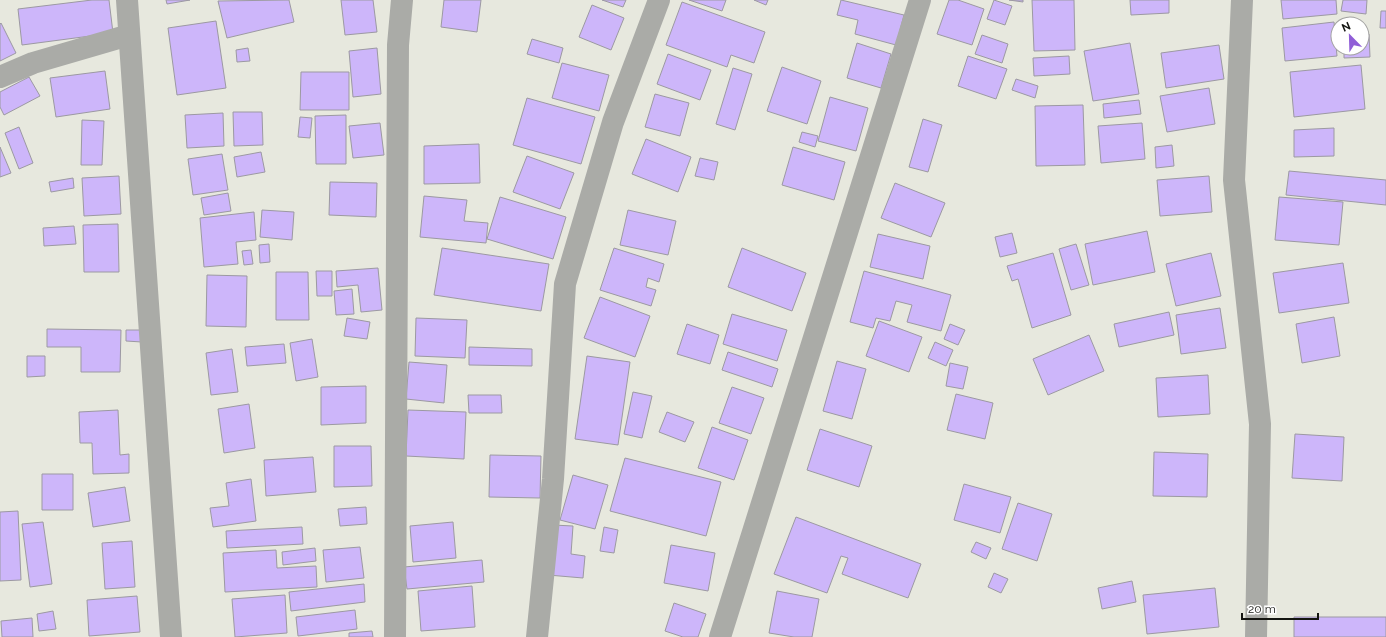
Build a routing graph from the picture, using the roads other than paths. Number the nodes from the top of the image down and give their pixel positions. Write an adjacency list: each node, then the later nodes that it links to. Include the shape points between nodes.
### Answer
1 (127, 0): 6 (street)
2 (402, 0): 9 (street, via 398,45)
3 (659, 0): 10 (street, via 613,122 565,284 553,479)
4 (920, 0): 11 (street)
5 (1242, 0): 12 (street, via 1234,180 1260,424)
6 (129, 35): 7 (street, via 33,63); 8 (street)
7 (0, 77)
8 (171, 637)
9 (395, 637)
10 (537, 637)
11 (720, 637)
12 (1256, 637)

